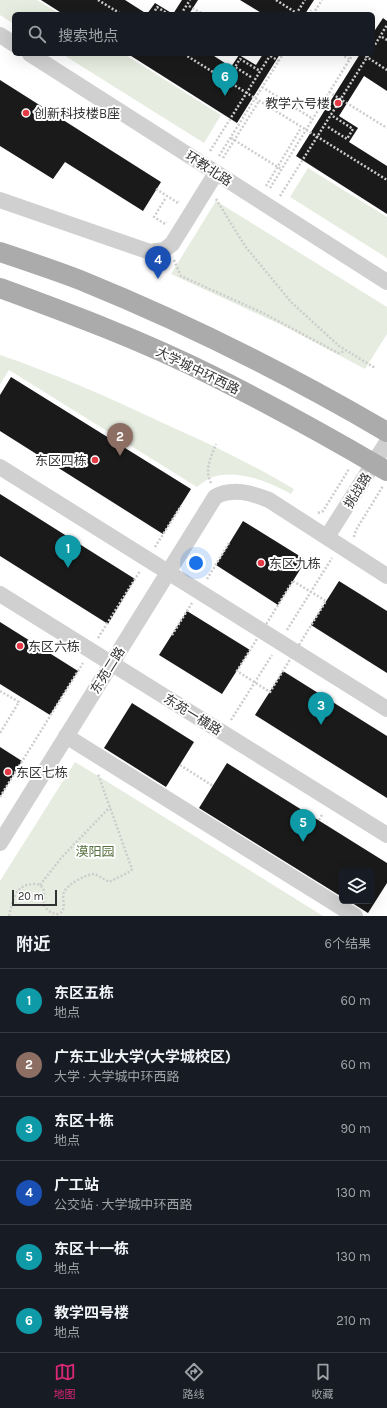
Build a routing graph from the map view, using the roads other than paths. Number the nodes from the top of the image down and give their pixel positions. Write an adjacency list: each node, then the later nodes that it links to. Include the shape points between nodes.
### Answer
1 (0, 35): 2 (street)
2 (12, 43)
3 (33, 56): 4 (street, 环教北路)
4 (216, 173): 5 (street, via 172,244 164,250 150,252); 7 (street, 环教北路)
5 (0, 200)
6 (0, 252): 9 (main road, via 79,280 226,345)
7 (387, 282)
8 (0, 288): 12 (main road, 大学城中环西路, via 138,342 210,374)
9 (387, 432)
10 (387, 442): 13 (street, 挑战路)
11 (0, 467): 14 (street)
12 (387, 471)
13 (327, 537): 14 (street, 东苑二路, via 262,497 235,491 213,490); 15 (street)
14 (167, 572): 17 (street, 东苑二路); 18 (street)
15 (387, 576)
16 (0, 594): 17 (street, 东苑一横路)
17 (111, 663): 19 (street, 东苑二路); 20 (street, 东苑一横路)
18 (387, 709)
19 (66, 736): 21 (street, 东苑二路); 22 (street)
20 (387, 835)
21 (0, 841)
22 (355, 916)

